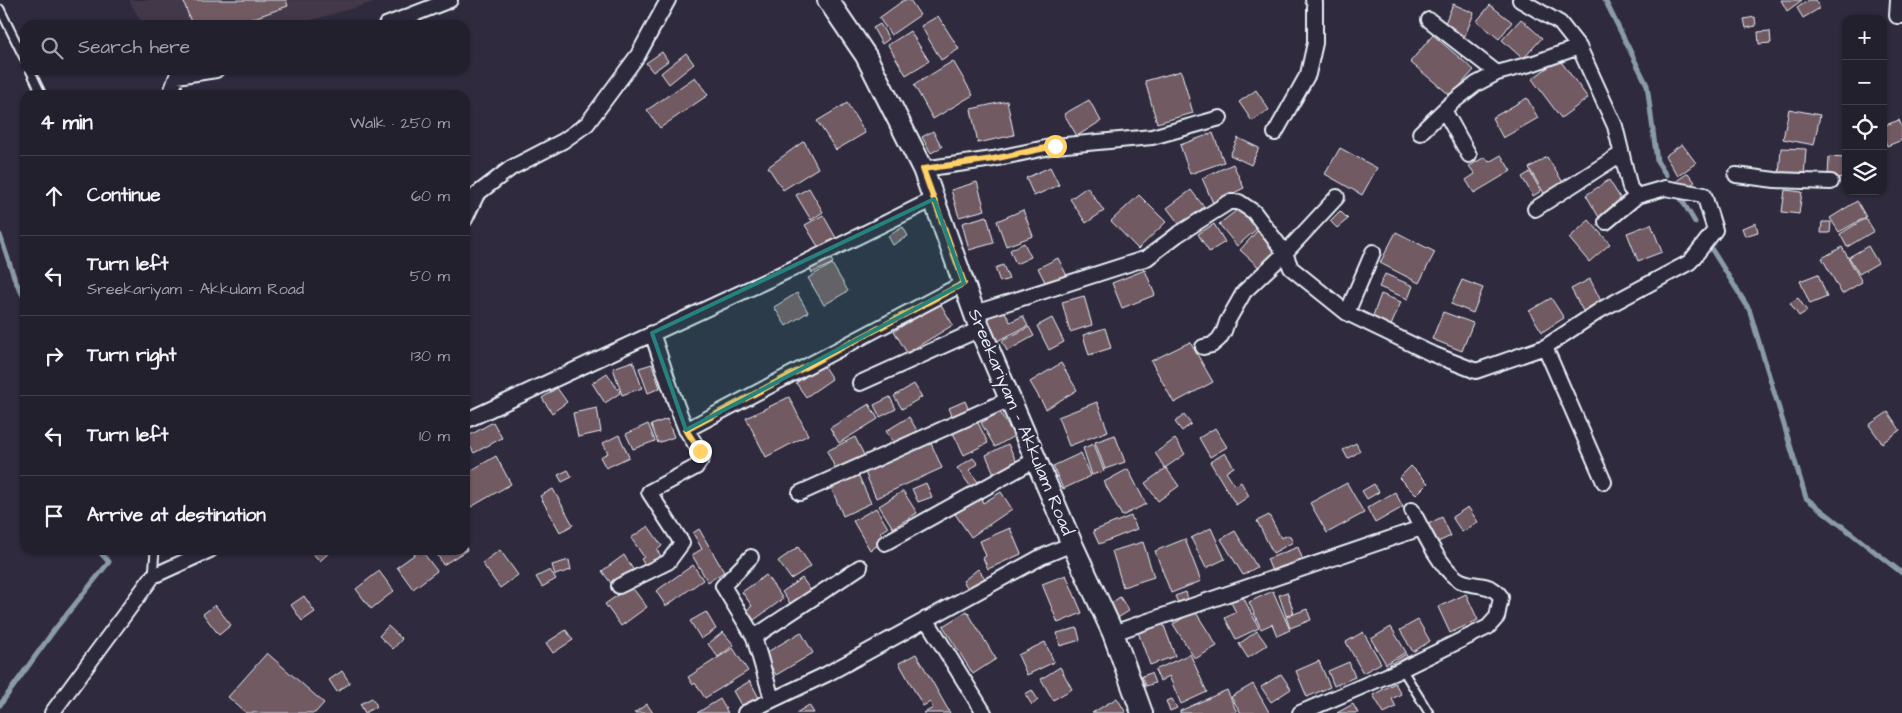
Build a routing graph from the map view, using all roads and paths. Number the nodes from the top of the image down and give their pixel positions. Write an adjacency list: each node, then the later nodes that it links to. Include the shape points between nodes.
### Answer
1 (450, 0): 9 (street)
2 (668, 0): 30 (street, via 638,55 587,124 563,141 511,168 477,194)
3 (828, 0): 24 (main road, Sreekariyam - Akkulam Road, via 866,56)
4 (1313, 0): 20 (street, via 1315,42 1308,74)
5 (1520, 0): 11 (street, via 1560,22)
6 (1898, 0): 8 (street, via 1897,16)
7 (0, 9): 12 (lane)
8 (1902, 16)
9 (399, 20)
10 (1429, 20): 13 (street)
11 (1579, 47): 13 (street); 22 (street, via 1615,126)
12 (20, 50)
13 (1497, 73): 18 (street, via 1476,84)
14 (32, 75): 16 (lane)
15 (184, 75): 17 (street, via 178,76)
16 (40, 90)
17 (172, 90)
18 (1444, 110): 21 (street); 23 (street)
19 (1220, 118): 24 (street, via 1152,138 1055,146)
20 (1276, 133)
21 (1420, 133)
22 (1621, 154): 27 (street, via 1630,188); 31 (street)
23 (1469, 155)
24 (923, 169): 29 (main road, Sreekariyam - Akkulam Road)
25 (1736, 175): 26 (street)
26 (1831, 182)
27 (1637, 196): 32 (street); 40 (street, via 1665,188 1704,195 1715,230 1690,262 1602,309)
28 (1337, 197): 34 (street)
29 (934, 199): 35 (main road, Sreekariyam - Akkulam Road); 38 (street)
30 (470, 209)
31 (1534, 209)
32 (1606, 222)
33 (1373, 252): 36 (street)
34 (1285, 253): 36 (street, via 1292,268); 37 (street, via 1254,212 1244,204 1230,202 1147,258); 39 (street, via 1244,292 1219,339)
35 (964, 283): 37 (main road, Sreekariyam - Akkulam Road); 44 (street)
36 (1347, 313): 40 (street, via 1476,371)
37 (977, 321): 41 (street); 42 (main road, Sreekariyam - Akkulam Road)
38 (652, 333): 43 (street); 44 (street)
39 (1202, 347)
40 (1545, 347): 46 (street)
41 (860, 383)
42 (1010, 399): 45 (main road, Sreekariyam - Akkulam Road); 47 (street)
43 (470, 419)
44 (686, 430): 57 (street, via 700,451 701,462 649,492 682,543 668,562)
45 (1036, 460): 50 (street); 51 (main road, Sreekariyam - Akkulam Road)
46 (1604, 482)
47 (800, 493)
48 (1412, 510): 49 (street)
49 (1421, 528): 59 (street); 61 (street, via 1444,566 1456,579 1497,591 1501,597 1500,606 1497,617 1488,627)
50 (885, 543)
51 (1072, 544): 58 (street); 59 (main road, Sreekariyam - Akkulam Road)
52 (155, 555): 56 (lane)
53 (199, 555): 56 (street)
54 (751, 557): 60 (street, via 723,586)
55 (860, 566): 60 (street)
56 (153, 576): 63 (street)
57 (618, 586)
58 (926, 619): 62 (street, via 827,674); 65 (street)
59 (1113, 633): 66 (main road, Sreekariyam - Akkulam Road)
60 (754, 637): 62 (street)
61 (1402, 669): 67 (street); 68 (lane)
62 (772, 699): 64 (street)
63 (52, 713)
64 (745, 713)
65 (984, 713)
66 (1142, 713)
67 (1300, 713)
68 (1429, 713)

